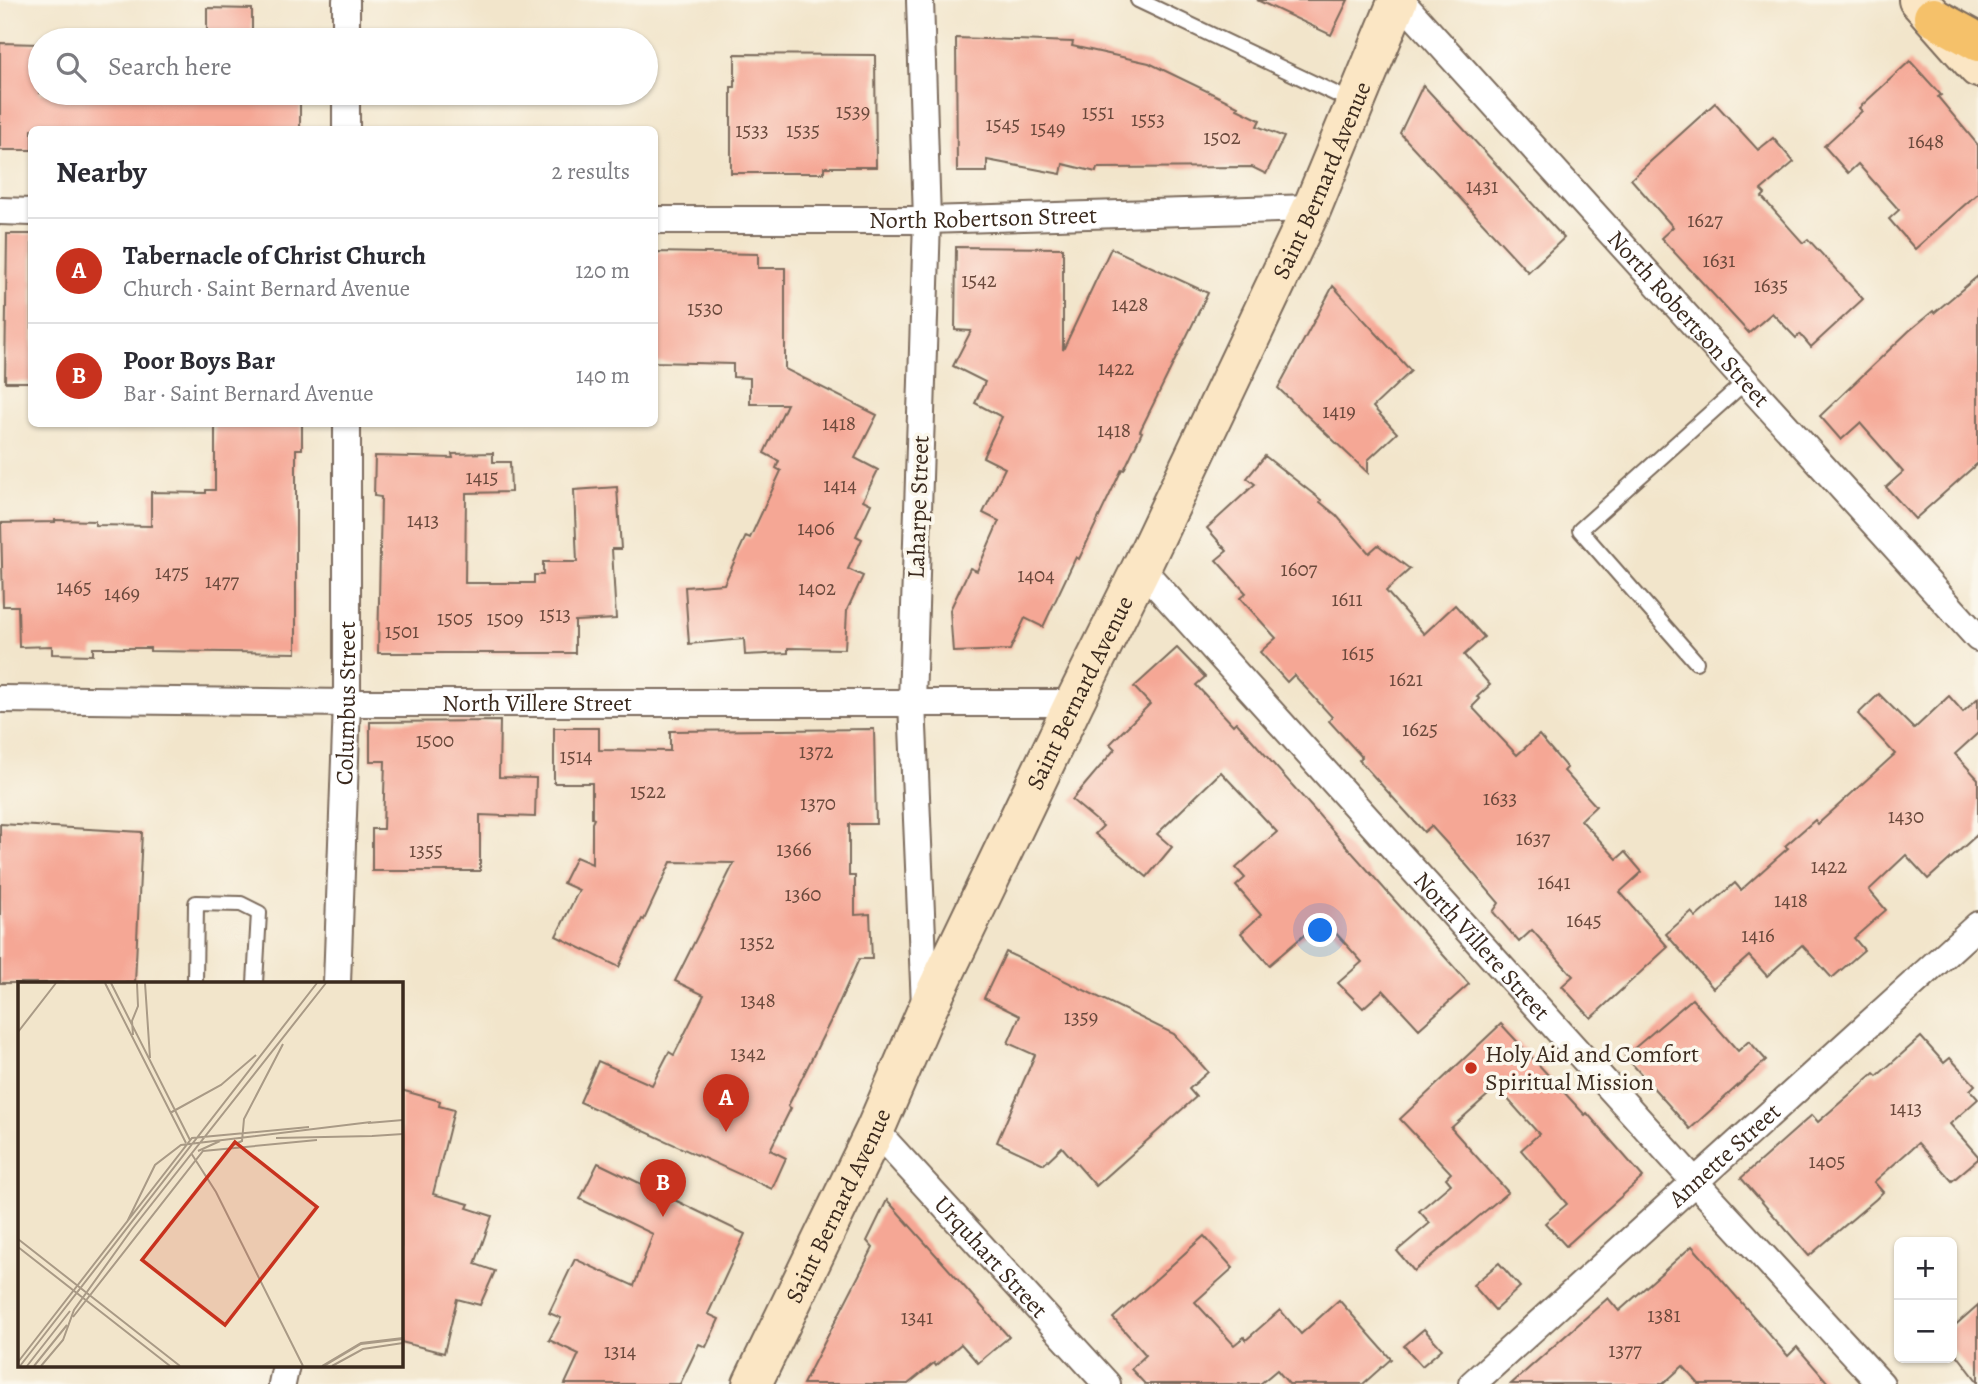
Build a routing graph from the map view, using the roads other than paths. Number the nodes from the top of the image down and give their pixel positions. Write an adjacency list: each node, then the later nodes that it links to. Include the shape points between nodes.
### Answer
1 (346, 0): 6 (street)
2 (920, 0): 16 (street, Laharpe Street)
3 (1138, 0): 9 (lane)
4 (1399, 0): 9 (street, Saint Bernard Avenue); 17 (street, North Robertson Street)
5 (1926, 9): 7 (highway); 8 (street)
6 (346, 28)
7 (1978, 43)
8 (1978, 68)
9 (1355, 103): 12 (street, Saint Bernard Avenue)
10 (346, 105): 11 (street)
11 (346, 126)
12 (1312, 208): 16 (street, North Robertson Street); 19 (street, Saint Bernard Avenue)
13 (0, 211): 14 (street)
14 (28, 212)
15 (658, 220): 16 (street, North Robertson Street)
16 (928, 220): 24 (street, Laharpe Street)
17 (1746, 382): 20 (street, North Robertson Street); 21 (lane, via 1580,530)
18 (346, 427): 23 (street, Columbus Street)
19 (1141, 568): 25 (street, Saint Bernard Avenue); 32 (street, North Villere Street)
20 (1978, 638)
21 (1696, 662)
22 (0, 699): 23 (street, North Villere Street)
23 (347, 703): 24 (street, North Villere Street); 29 (street, Columbus Street)
24 (912, 703): 25 (street, North Villere Street); 30 (street, Laharpe Street)
25 (1074, 703): 30 (street, Saint Bernard Avenue)
26 (1978, 925): 32 (street, Annette Street)
27 (195, 982): 28 (lane, via 196,903 241,904 258,913)
28 (255, 982)
29 (337, 982)
30 (925, 1014): 31 (street, Saint Bernard Avenue)
31 (875, 1130): 35 (street, Saint Bernard Avenue); 36 (street, Urquhart Street)
32 (1695, 1182): 37 (street, Annette Street); 38 (street, North Villere Street)
33 (286, 1366): 34 (street)
34 (282, 1384)
35 (752, 1384)
36 (1107, 1384)
37 (1472, 1384)
38 (1881, 1384)

